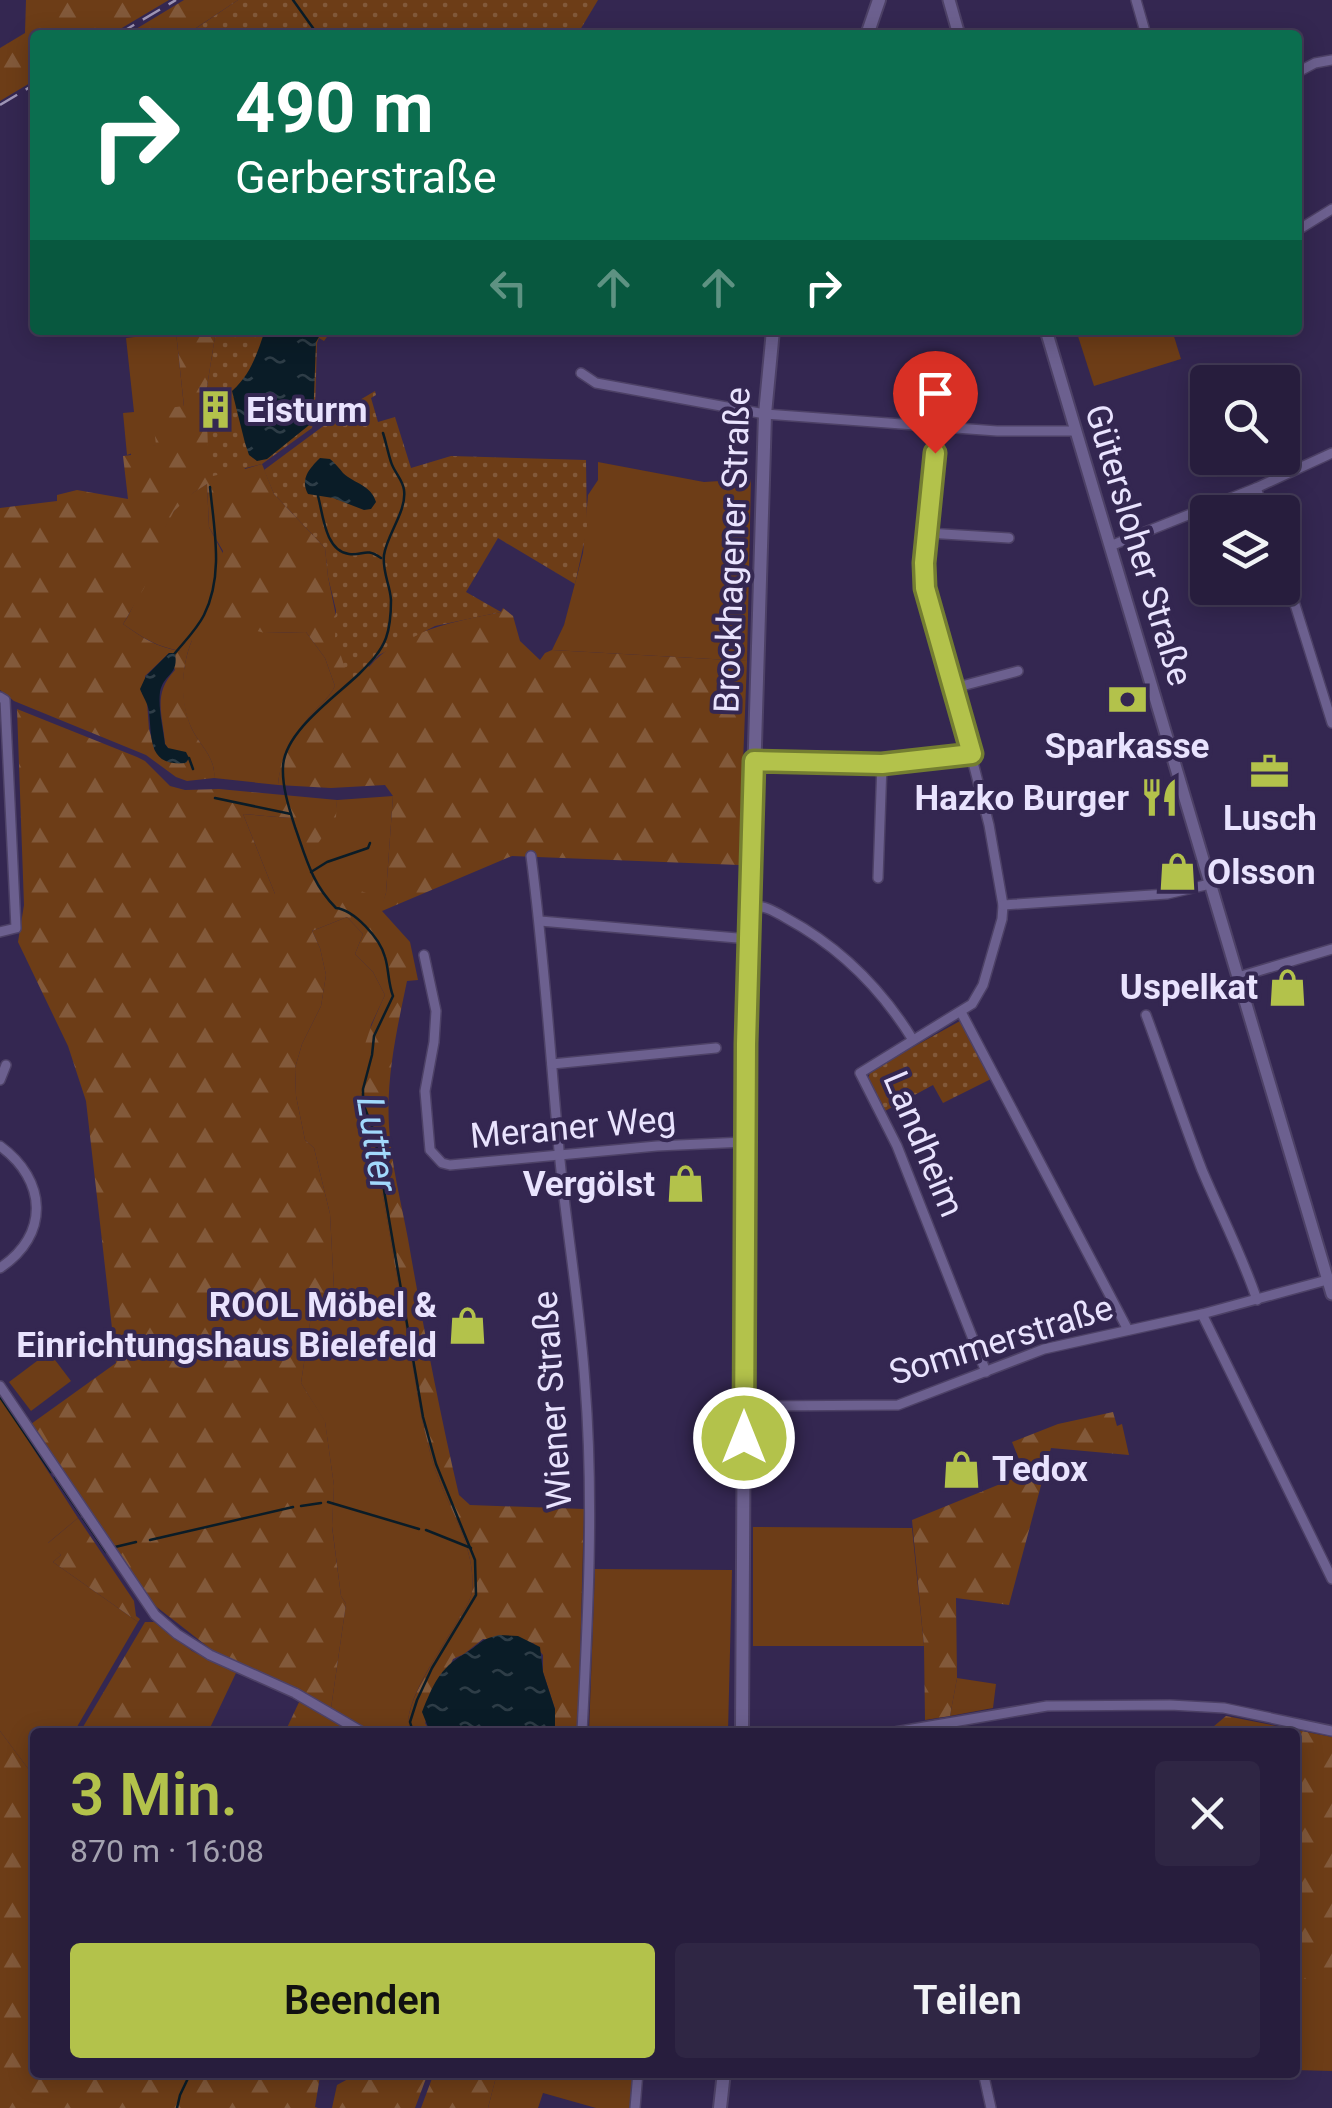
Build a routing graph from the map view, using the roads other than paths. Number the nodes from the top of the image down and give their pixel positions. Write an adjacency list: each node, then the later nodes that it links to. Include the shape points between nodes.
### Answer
1 (879, 0): 4 (main road)
2 (949, 0): 5 (street)
3 (1136, 0): 6 (street)
4 (869, 30)
5 (958, 30)
6 (1145, 30)
7 (1332, 60): 8 (street)
8 (1302, 70)
9 (1332, 209): 10 (street)
10 (1302, 228)
11 (772, 335): 14 (main road, Brockhagener Straße)
12 (1047, 335): 16 (street, Gütersloher Straße)
13 (581, 374): 14 (street, via 596,383)
14 (764, 414): 15 (street); 29 (main road, Brockhagener Straße)
15 (938, 426): 16 (street); 20 (street)
16 (1076, 432): 22 (street, Gütersloher Straße)
17 (1332, 453): 18 (street)
18 (1256, 488): 19 (street); 22 (street)
19 (1259, 495)
20 (927, 533): 21 (street); 25 (street, via 925,588)
21 (1009, 538)
22 (1110, 546): 33 (street, Gütersloher Straße)
23 (1295, 605): 27 (street)
24 (1018, 671): 25 (street)
25 (954, 688): 28 (street)
26 (0, 698): 37 (street, via 16,928)
27 (1332, 723)
28 (972, 754): 30 (street); 34 (street)
29 (754, 761): 30 (street); 35 (main road, Brockhagener Straße)
30 (882, 764): 32 (street)
31 (531, 856): 36 (street, Wiener Straße)
32 (878, 878)
33 (1210, 884): 34 (street, via 1167,894); 41 (street, Gütersloher Straße)
34 (1003, 905): 42 (street, Landheim, via 983,985)
35 (750, 906): 38 (main road, Brockhagener Straße); 44 (street, via 803,927 848,960)
36 (540, 921): 38 (street); 46 (street, Wiener Straße)
37 (0, 932)
38 (749, 939): 49 (main road, Brockhagener Straße)
39 (1332, 949): 41 (street)
40 (424, 955): 51 (street, Meraner Weg, via 436,1011 425,1091 430,1150 450,1165)
41 (1238, 977): 53 (street, Gütersloher Straße)
42 (961, 1012): 44 (street, Landheim); 57 (street)
43 (1146, 1014): 55 (street)
44 (913, 1040): 58 (street, Landheim, via 863,1068 861,1077 897,1146)
45 (716, 1048): 46 (street)
46 (552, 1064): 51 (street, Wiener Straße)
47 (6, 1065): 48 (street)
48 (0, 1080)
49 (745, 1142): 51 (street, Meraner Weg); 60 (main road, Brockhagener Straße)
50 (0, 1146): 52 (street, via 28,1175 37,1204 28,1239)
51 (559, 1154): 63 (street, Wiener Straße, via 588,1427)
52 (0, 1268)
53 (1328, 1280): 54 (street, Gütersloher Straße); 55 (street, Sommerstraße)
54 (1332, 1294)
55 (1257, 1300): 56 (street, Sommerstraße)
56 (1202, 1314): 57 (street, Sommerstraße); 61 (street)
57 (1128, 1330): 58 (street, Sommerstraße, via 1044,1348)
58 (986, 1372): 60 (street, Sommerstraße, via 898,1406)
59 (0, 1386): 62 (street, via 150,1609 210,1655)
60 (744, 1406): 64 (main road, Brockhagener Straße)
61 (1332, 1580)
62 (355, 1728)
63 (582, 1728)
64 (742, 1728)
65 (933, 1728): 66 (street, via 1047,1706 1170,1705 1224,1708)
66 (1332, 1731)
67 (637, 2078): 70 (street)
68 (723, 2078): 71 (main road)
69 (985, 2078): 72 (street)
70 (634, 2108)
71 (720, 2108)
72 (991, 2108)

